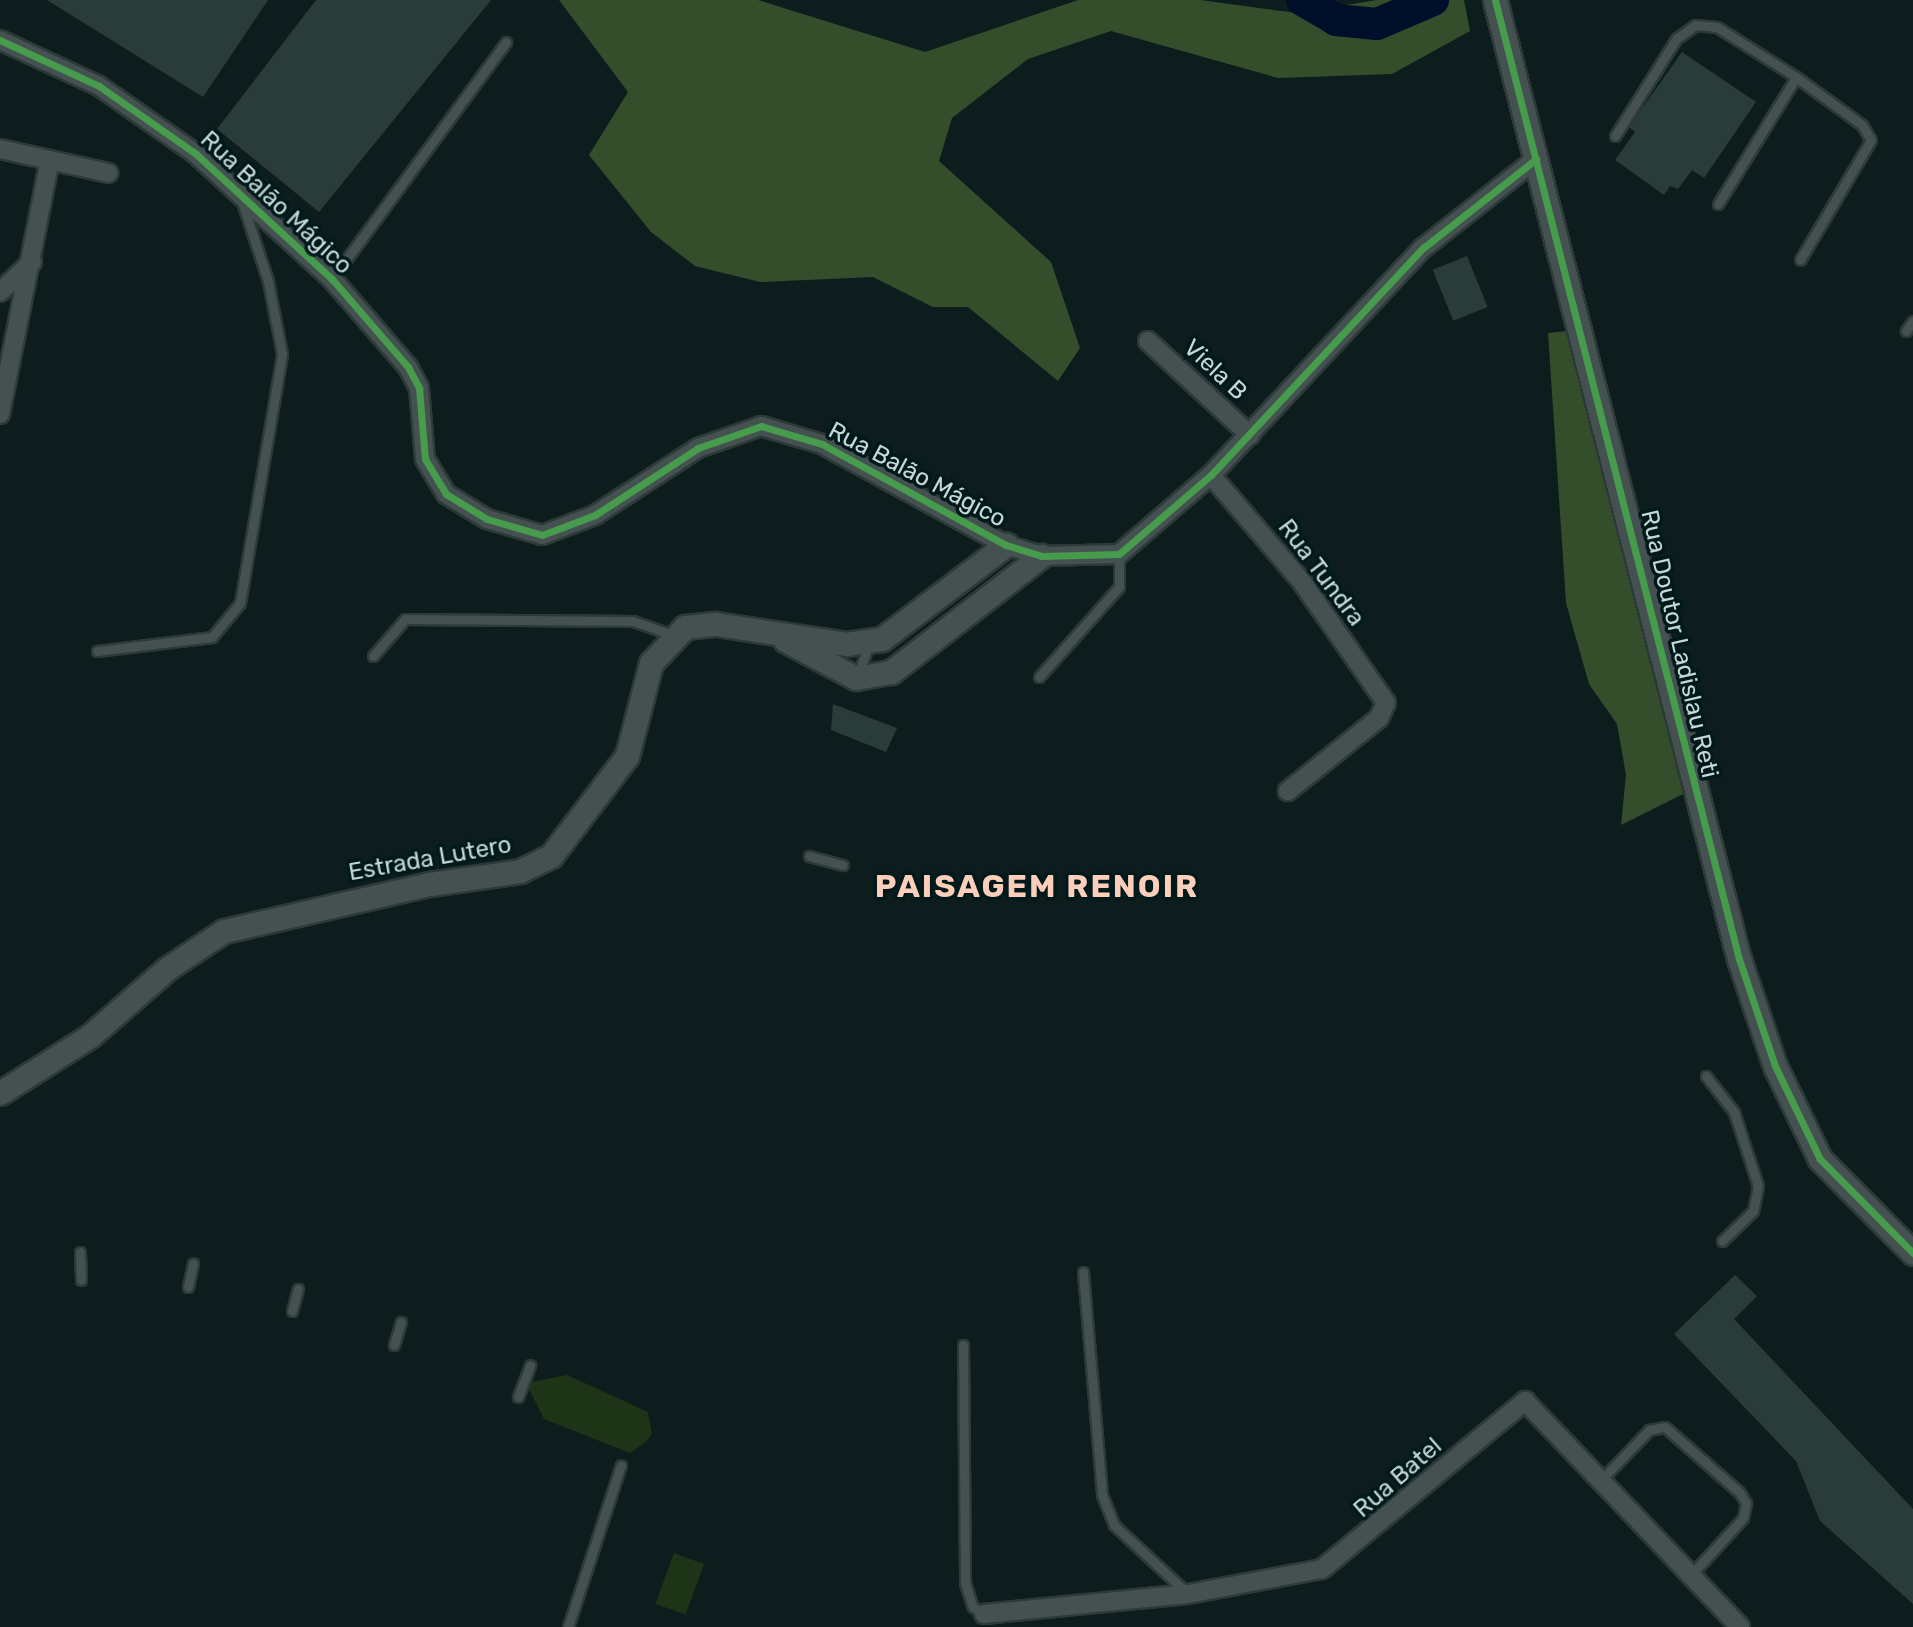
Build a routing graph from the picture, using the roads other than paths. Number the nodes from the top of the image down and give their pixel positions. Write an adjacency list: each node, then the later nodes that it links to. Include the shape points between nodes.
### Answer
1 (1495, 0): 7 (street, Rua Doutor Ladislau Reti)
2 (0, 40): 10 (street, Rua Balão Mágico, via 145,114)
3 (506, 42): 14 (lane)
4 (1796, 77): 5 (lane, via 1717,27 1695,25 1676,39); 11 (lane); 12 (lane, via 1862,125 1871,140)
5 (1615, 136)
6 (0, 149): 8 (street)
7 (1536, 159): 22 (street, via 1423,248); 41 (street, Rua Doutor Ladislau Reti, via 1695,796 1775,1066 1838,1183)
8 (50, 160): 9 (street); 13 (street)
9 (108, 173)
10 (239, 194): 14 (street, Rua Balão Mágico); 30 (lane, via 268,281 282,354 240,603 212,637)
11 (1718, 204)
12 (1800, 260)
13 (32, 262): 15 (street); 20 (street)
14 (332, 279): 24 (street, Rua Balão Mágico, via 419,388 431,477 446,494 517,531 542,535 566,528 698,448 761,426 822,444)
15 (0, 292)
16 (1913, 321): 17 (lane)
17 (1906, 331)
18 (1148, 341): 22 (street, Viela B)
19 (0, 367): 20 (street)
20 (5, 391): 21 (street)
21 (0, 414)
22 (1250, 435): 23 (street)
23 (1212, 475): 25 (street); 34 (street, Rua Tundra, via 1302,582 1386,703 1379,718)
24 (1006, 545): 26 (street, Rua Balão Mágico); 29 (street, via 899,631)
25 (1119, 554): 26 (street, Rua Balão Mágico); 32 (lane, via 1119,587)
26 (1041, 556): 33 (street, via 905,664)
27 (673, 635): 28 (street, via 701,623); 31 (lane, via 633,621 405,619); 38 (street, Estrada Lutero, via 651,663 627,756 551,856 520,871 430,884 224,931 168,968 90,1036)
28 (783, 639): 29 (street); 33 (street)
29 (870, 642): 33 (lane)
30 (97, 651)
31 (373, 656)
32 (1040, 677)
33 (856, 678)
34 (1288, 791)
35 (809, 856): 36 (lane)
36 (844, 865)
37 (1706, 1076): 39 (lane, via 1734,1112 1758,1186 1753,1211)
38 (0, 1093)
39 (1722, 1241)
40 (80, 1252): 44 (lane)
41 (1913, 1253)
42 (193, 1264): 45 (lane)
43 (1083, 1272): 56 (lane, via 1102,1495 1114,1525)
44 (81, 1280)
45 (188, 1287)
46 (298, 1289): 47 (lane)
47 (292, 1311)
48 (401, 1322): 49 (lane)
49 (394, 1345)
50 (963, 1346): 57 (lane, via 965,1583 973,1607)
51 (530, 1365): 52 (lane)
52 (518, 1397)
53 (621, 1465): 58 (lane)
54 (1601, 1482): 55 (street, Rua Batel); 55 (lane, via 1648,1430 1665,1427 1740,1493 1746,1503 1743,1518); 56 (street, Rua Batel, via 1525,1401 1344,1557 1300,1575)
55 (1691, 1575): 59 (street, Rua Batel)
56 (1188, 1594): 57 (street, Rua Batel)
57 (984, 1614)
58 (568, 1627)
59 (1740, 1627)

